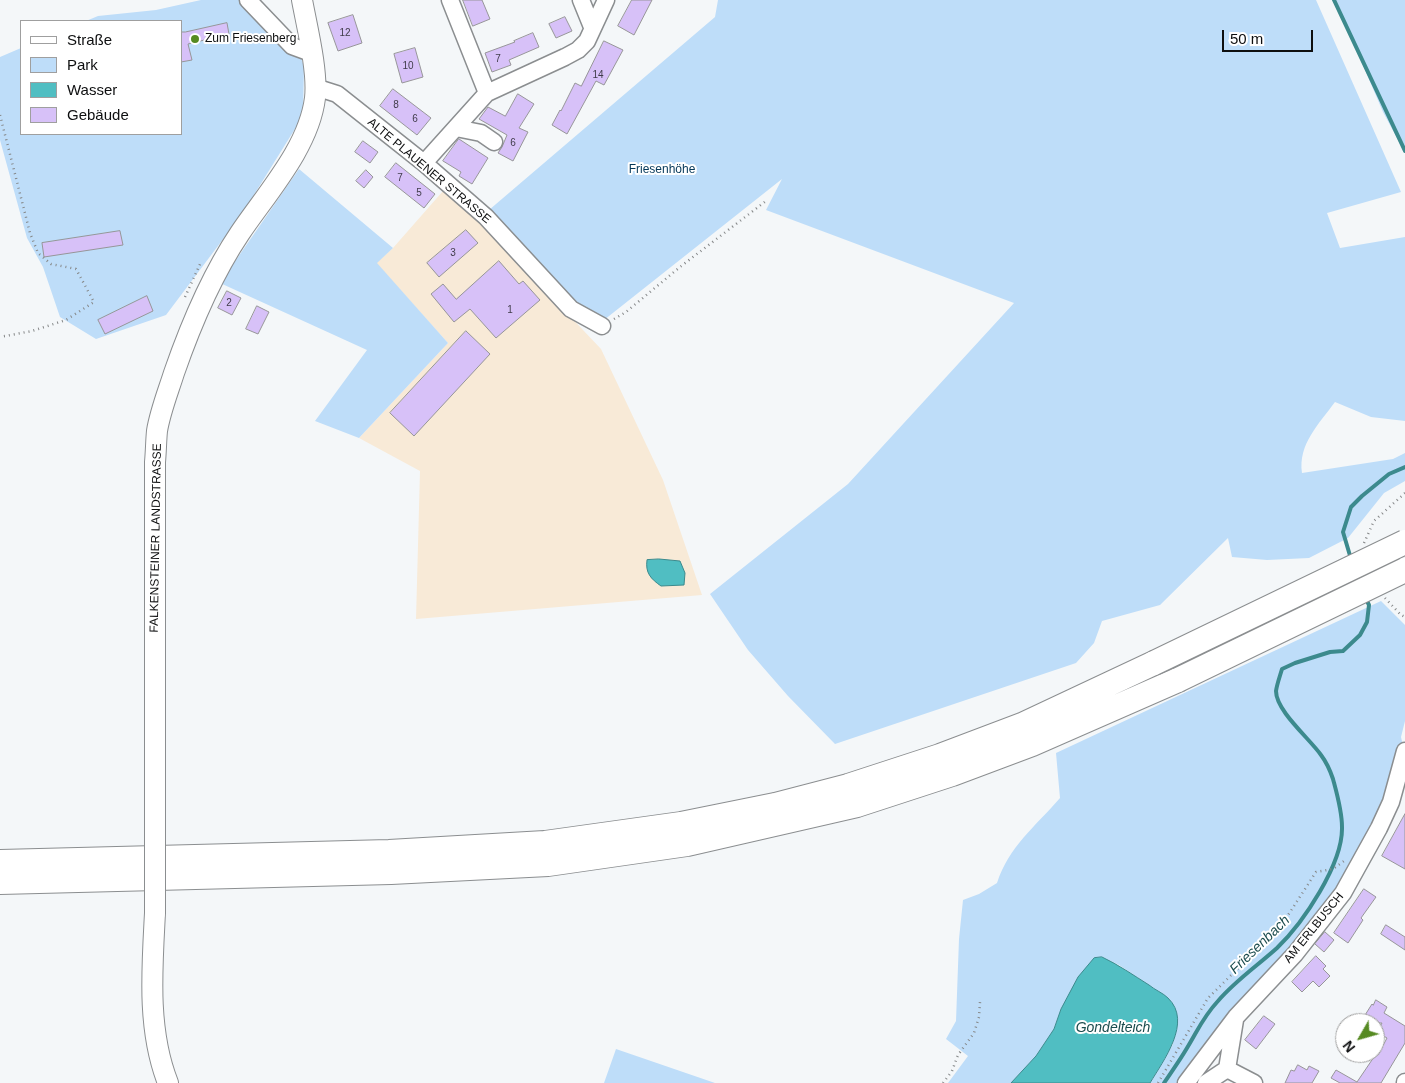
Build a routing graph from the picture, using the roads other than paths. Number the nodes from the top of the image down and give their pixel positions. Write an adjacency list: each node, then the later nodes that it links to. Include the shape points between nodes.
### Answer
1 (248, 0): 7 (street, via 292,46)
2 (302, 0): 7 (main road, FALKENSTEINER LANDSTRASSE)
3 (450, 0): 9 (street)
4 (581, 0): 6 (street)
5 (606, 0): 6 (street)
6 (592, 27): 9 (street, via 587,42 578,50)
7 (311, 53): 8 (main road, FALKENSTEINER LANDSTRASSE)
8 (315, 87): 12 (street, ALTE PLAUENER STRASSE, via 337,94); 21 (main road, FALKENSTEINER LANDSTRASSE, bridge, via 304,135 216,271 198,310 158,430 155,472 153,963 156,1036 160,1063)
9 (487, 92): 10 (street)
10 (456, 128): 11 (street, via 482,133); 12 (street)
11 (494, 142)
12 (424, 163): 13 (street, ALTE PLAUENER STRASSE, via 486,217 572,309)
13 (602, 326)
14 (1405, 542): 17 (highway, bridge, via 1022,725 848,786 775,805 681,824 545,843 399,852)
15 (1405, 570): 18 (highway, bridge, via 1178,680 1032,744 857,805 687,844 548,864 391,872)
16 (1405, 750): 19 (street, AM ERLBUSCH, via 1391,802 1343,893 1295,954)
17 (0, 862)
18 (0, 882)
19 (1236, 1017): 20 (street); 22 (street, AM ERLBUSCH)
20 (1227, 1069): 23 (street); 24 (street)
21 (168, 1083)
22 (1186, 1083)
23 (1206, 1083)
24 (1254, 1083)

